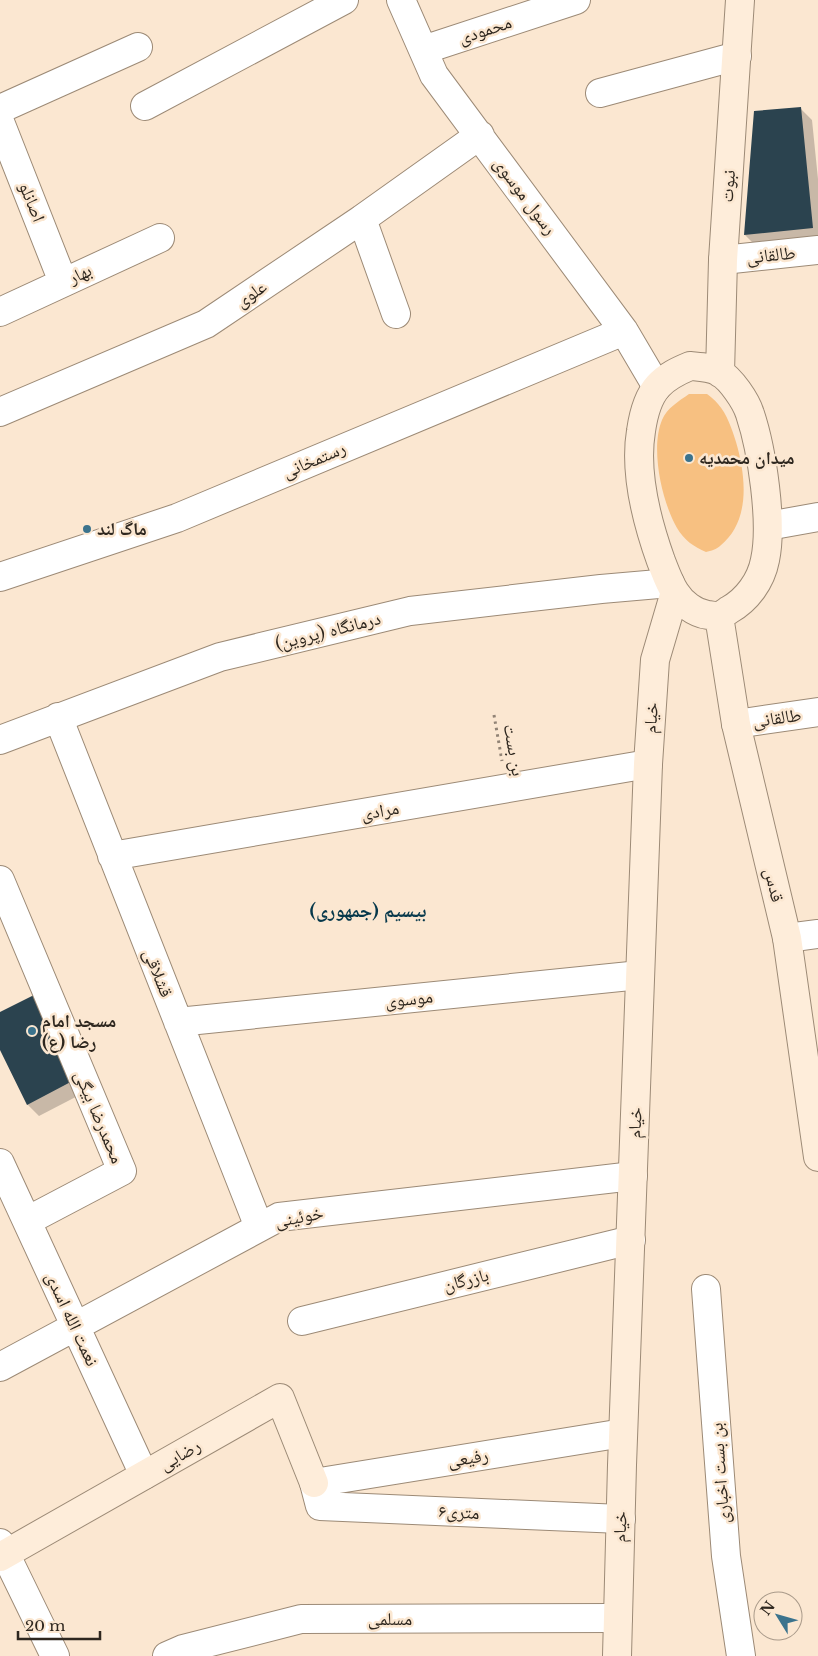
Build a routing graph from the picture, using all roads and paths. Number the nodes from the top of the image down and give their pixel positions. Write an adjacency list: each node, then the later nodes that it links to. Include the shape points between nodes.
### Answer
1 (344, 0): 9 (street)
2 (400, 0): 6 (street, رسول موسوی)
3 (576, 0): 6 (street, محمودی)
4 (740, 0): 7 (street, نبوت)
5 (138, 46): 10 (street)
6 (423, 50): 12 (street, رسول موسوی, via 434,75)
7 (737, 56): 8 (street); 16 (street, نبوت)
8 (600, 93)
9 (145, 106)
10 (0, 109)
11 (0, 122): 17 (street, اصانلو)
12 (480, 135): 13 (street, علوی); 20 (street, رسول موسوی)
13 (362, 219): 19 (street); 23 (street, علوی, via 206,324)
14 (160, 238): 17 (street, بهار)
15 (818, 250): 16 (street, طالقانی)
16 (723, 260): 21 (street, نبوت)
17 (63, 282): 18 (street, بهار)
18 (0, 312)
19 (396, 314)
20 (624, 331): 22 (street, رسول موسوی); 26 (street, رستمخانی, via 177,518)
21 (720, 372): 22 (street, via 690,366 674,373); 25 (street, via 736,389 750,412)
22 (658, 387): 27 (street, via 647,407 640,432 640,462 644,503 654,541)
23 (0, 412)
24 (818, 517): 25 (street)
25 (768, 526): 28 (street, via 760,576 736,606)
26 (0, 577)
27 (673, 588): 28 (street, via 689,608); 31 (street, درمانگاه (پروین), via 601,589 410,611 220,657); 34 (street, خیام, via 655,660)
28 (719, 616): 32 (street, قدس)
29 (818, 712): 32 (street, طالقانی)
30 (494, 716): 35 (path, بن بست)
31 (58, 718): 33 (street, درمانگاه (پروین)); 36 (street, قشلاقی)
32 (736, 724): 39 (street, قدس)
33 (0, 740)
34 (648, 764): 35 (street, مرادی); 40 (street, خیام)
35 (508, 789): 36 (street, مرادی)
36 (112, 856): 41 (street, قشلاقی)
37 (0, 880): 45 (street, محمدرضا بیگی, via 122,1171)
38 (818, 934): 39 (street)
39 (787, 938): 42 (street, قدس)
40 (640, 975): 41 (street, موسوی); 44 (street, خیام)
41 (178, 1022): 46 (street, قشلاقی)
42 (818, 1157)
43 (0, 1163): 45 (street, نعمت الله اسدی)
44 (633, 1176): 46 (street, خوئینی, via 279,1217); 47 (street, خیام)
45 (27, 1221): 50 (street, نعمت الله اسدی)
46 (259, 1228): 50 (street, خوئینی)
47 (631, 1240): 49 (street, بازرگان); 52 (street, خیام)
48 (706, 1288): 61 (street, بن بست اخباری, via 726,1556)
49 (302, 1321)
50 (75, 1326): 51 (street, خوئینی); 53 (street, نعمت الله اسدی)
51 (0, 1367)
52 (623, 1433): 54 (street, رفیعی); 55 (street, خیام)
53 (144, 1475): 54 (street, رضایی, via 280,1398); 56 (street, رضایی)
54 (314, 1483): 55 (street, ۶متری, via 320,1506)
55 (621, 1519): 57 (street, خیام)
56 (2, 1552): 58 (street)
57 (618, 1618): 59 (street, مسلمی, via 301,1619); 60 (street, خیام)
58 (55, 1656)
59 (167, 1656)
60 (617, 1656)
61 (741, 1656)

